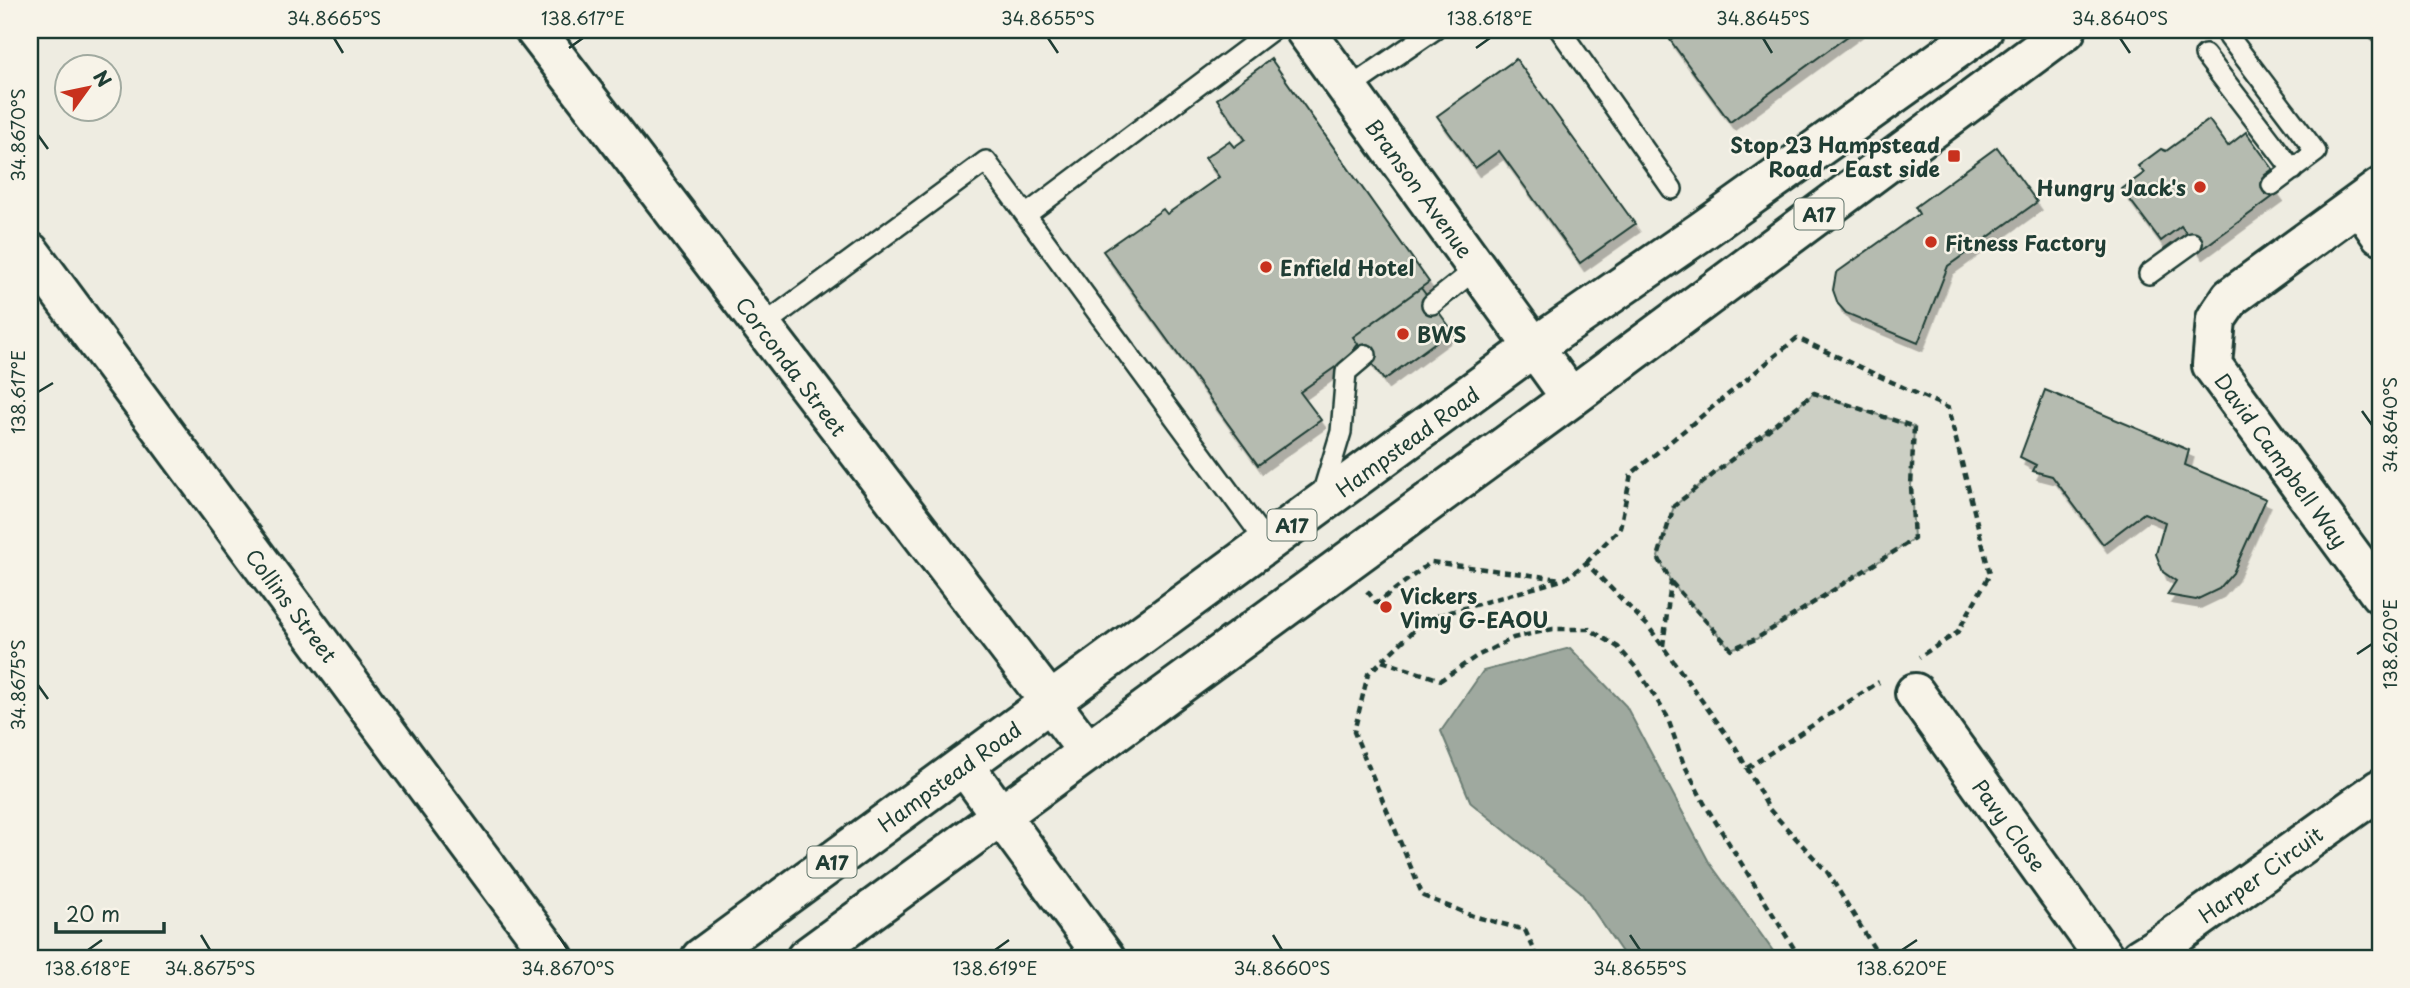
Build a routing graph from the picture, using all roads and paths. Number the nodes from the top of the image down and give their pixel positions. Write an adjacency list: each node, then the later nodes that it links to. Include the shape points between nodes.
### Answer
1 (535, 30): 21 (main road, Corconda Street)
2 (1272, 30): 15 (lane)
3 (1305, 30): 10 (main road, Branson Avenue)
4 (1434, 30): 10 (lane)
5 (1560, 30): 13 (lane)
6 (1983, 30): 22 (main road, Hampstead Road / A17)
7 (2066, 30): 24 (main road, A17)
8 (2229, 37): 11 (lane, via 2316,152)
9 (2205, 55): 11 (lane)
10 (1348, 89): 18 (main road, Branson Avenue)
11 (2293, 170): 12 (lane)
12 (2272, 185)
13 (1672, 190)
14 (2373, 209): 31 (main road, David Campbell Way, via 2231,296 2216,319 2212,365)
15 (1026, 215): 21 (lane, via 986,161); 26 (lane)
16 (2192, 243): 19 (lane)
17 (30, 252): 42 (main road, Collins Street)
18 (1477, 268): 20 (lane); 22 (main road, Branson Avenue)
19 (2149, 274)
20 (1432, 304)
21 (762, 326): 35 (main road, Corconda Street)
22 (1534, 347): 24 (main road, Branson Avenue); 25 (main road, Hampstead Road / A17)
23 (1366, 355): 25 (lane, via 1346,372 1341,432)
24 (1571, 398): 36 (main road, A17)
25 (1318, 505): 26 (main road, Hampstead Road / A17)
26 (1267, 543): 35 (main road, Hampstead Road / A17)
27 (1586, 563): 28 (path); 32 (path); 34 (path, via 1620,528 1631,474 1797,338 1948,408 1990,574 1957,633)
28 (1565, 579): 30 (path, via 1431,562 1377,603); 33 (path, via 1426,619)
29 (1671, 582): 29 (path, via 1658,557 1674,506 1814,393 1914,427 1914,539 1756,639 1731,649); 32 (path)
30 (1367, 590)
31 (2380, 594)
32 (1663, 647): 38 (path)
33 (1382, 661): 46 (path, via 1368,674 1354,732 1423,896 1525,930); 47 (path, via 1441,680 1513,638 1553,629 1589,629 1618,647 1667,716 1704,803)
34 (1906, 676): 38 (path); 49 (main road, Pavy Close)
35 (1050, 702): 36 (main road, Corconda Street); 37 (main road, Hampstead Road / A17)
36 (1088, 752): 40 (main road, A17)
37 (964, 765): 40 (main road); 43 (main road, Hampstead Road / A17)
38 (1746, 768): 48 (path, via 1769,809 1828,873)
39 (2380, 789): 41 (main road, Harper Circuit)
40 (1001, 816): 44 (main road, A17); 45 (main road)
41 (2164, 952)
42 (554, 958)
43 (701, 958)
44 (806, 958)
45 (1105, 958)
46 (1538, 958)
47 (1800, 958)
48 (1880, 958)
49 (2105, 958)

